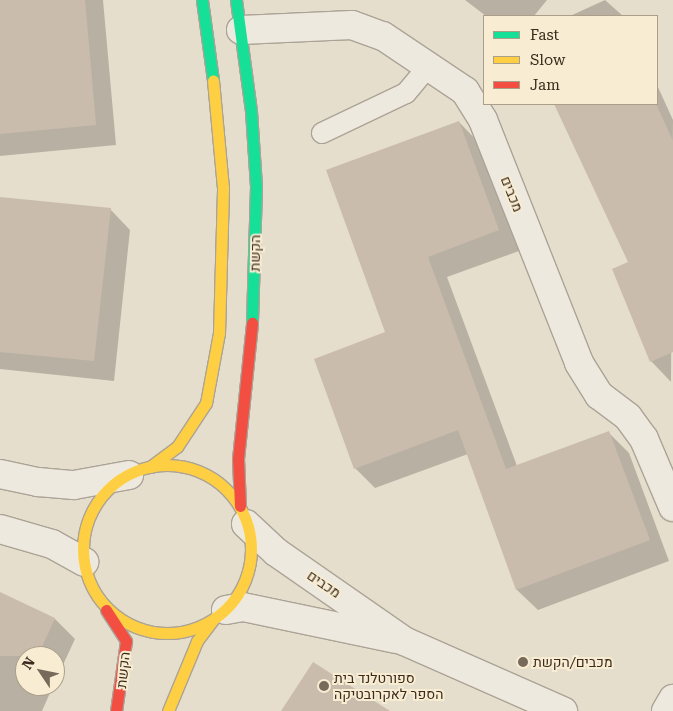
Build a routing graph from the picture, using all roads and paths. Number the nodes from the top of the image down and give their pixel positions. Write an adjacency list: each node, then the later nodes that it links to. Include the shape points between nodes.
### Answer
1 (202, 0): 6 (street, via 218,114 223,188 219,333 206,403 176,447)
2 (236, 0): 3 (street, הקשת)
3 (241, 30): 4 (street, מכבים, via 352,25 383,36); 9 (street, הקשת, via 256,187 252,337 238,458)
4 (428, 66): 5 (lane, via 406,93); 8 (street, מכבים, via 465,91 482,120 579,363 598,395 628,417 644,439)
5 (322, 134)
6 (139, 471): 7 (street, via 74,485); 9 (street, via 173,465 199,471 221,484); 11 (street, via 110,488 91,514 84,536)
7 (0, 474)
8 (673, 507)
9 (243, 515): 13 (street, via 251,537 248,573); 14 (street, מכבים, via 276,552)
10 (0, 529): 11 (street, via 52,544)
11 (84, 562): 12 (street, via 92,588)
12 (103, 605): 13 (street, via 119,619 150,632 180,633); 17 (street, הקשת, via 126,641)
13 (220, 615): 14 (street, מכבים, via 243,607); 18 (street, via 197,641)
14 (404, 641): 16 (street, מכבים)
15 (673, 699): 19 (street)
16 (554, 709)
17 (116, 711)
18 (168, 711)
19 (666, 711)

